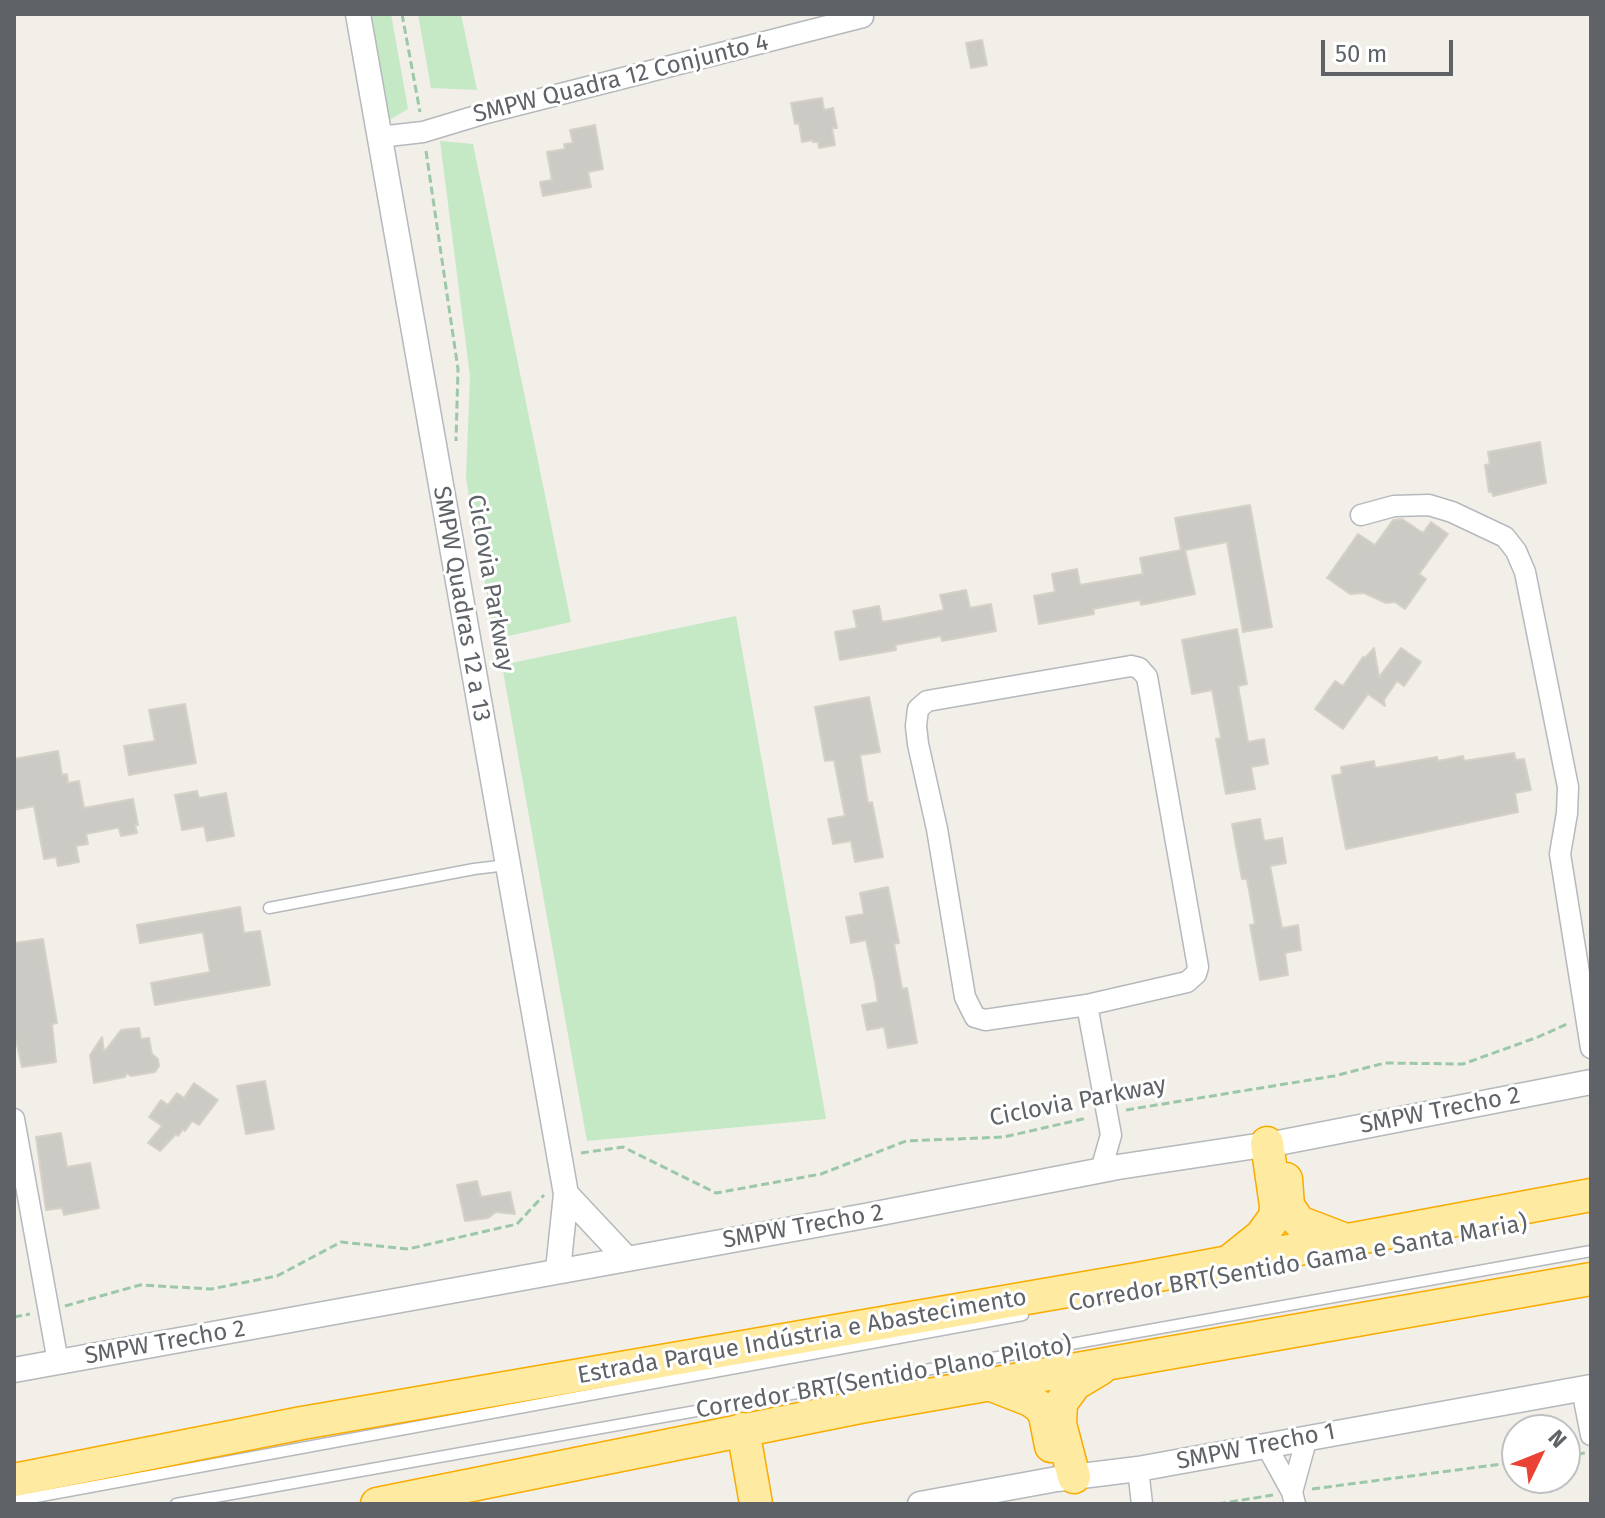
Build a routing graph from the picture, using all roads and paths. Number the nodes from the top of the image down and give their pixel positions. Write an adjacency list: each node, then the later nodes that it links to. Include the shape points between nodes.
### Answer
1 (358, 14): 5 (street, SMPW Quadras 12 a 13)
2 (402, 14): 4 (path)
3 (863, 17): 4 (street, SMPW Quadra 12 Conjunto 4)
4 (423, 132): 5 (street, SMPW Quadra 12 Conjunto 4); 6 (path, via 458,369)
5 (379, 137): 8 (street, SMPW Quadras 12 a 13)
6 (456, 444)
7 (1361, 515): 11 (street, via 1394,506 1429,505 1492,530 1516,551 1525,572 1568,787 1560,854)
8 (507, 865): 9 (lane); 20 (street, SMPW Quadras 12 a 13)
9 (269, 908)
10 (1087, 1005): 10 (street, via 1187,982 1198,967 1147,677 1131,666 923,703 916,715 918,744 970,1010 985,1020); 14 (street)
11 (1586, 1015): 12 (street); 14 (path, Ciclovia Parkway, via 1463,1064 1385,1063)
12 (1591, 1048)
13 (1591, 1082): 17 (street, SMPW Trecho 2)
14 (1108, 1113): 16 (street); 20 (path, Ciclovia Parkway, via 1004,1137 906,1141 821,1174 716,1193 623,1147 578,1154)
15 (14, 1119): 28 (street)
16 (1111, 1135): 18 (street); 19 (street)
17 (1275, 1142): 18 (street, SMPW Trecho 2); 22 (highway, via 1292,1214 1299,1222); 25 (highway, via 1275,1217 1261,1236)
18 (1131, 1165): 19 (street, SMPW Trecho 2)
19 (1101, 1170): 24 (street, SMPW Trecho 2)
20 (564, 1184): 24 (street); 26 (street, SMPW Quadras 12 a 13); 28 (path, Ciclovia Parkway, via 517,1224 408,1249 341,1242 277,1276 211,1289 140,1285)
21 (1591, 1195): 22 (highway, Estrada Parque Indústria e Abastecimento)
22 (1346, 1240): 25 (highway, Estrada Parque Indústria e Abastecimento)
23 (1591, 1251): 46 (lane, Corredor BRT(Sentido Plano Piloto))
24 (626, 1258): 26 (street, SMPW Trecho 2)
25 (1227, 1263): 43 (highway, Estrada Parque Indústria e Abastecimento, via 302,1423)
26 (558, 1270): 31 (street, SMPW Trecho 2)
27 (1591, 1279): 32 (highway)
28 (47, 1311): 30 (path, Ciclovia Parkway); 31 (street)
29 (1029, 1314): 45 (lane)
30 (14, 1317)
31 (58, 1362): 33 (street, SMPW Trecho 2)
32 (1107, 1365): 34 (highway); 42 (highway, via 1075,1384 1061,1403)
33 (14, 1370)
34 (986, 1383): 36 (highway); 42 (highway, via 1040,1407)
35 (1587, 1388): 37 (street); 38 (street, SMPW Trecho 1)
36 (743, 1429): 47 (highway); 48 (highway)
37 (1591, 1435)
38 (1307, 1437): 39 (street, SMPW Trecho 1); 44 (street)
39 (1266, 1445): 41 (street, SMPW Trecho 1); 44 (street)
40 (1501, 1465): 44 (path)
41 (1138, 1469): 42 (street, SMPW Trecho 1); 50 (street)
42 (1066, 1478): 49 (street, SMPW Trecho 1)
43 (14, 1480)
44 (1293, 1498): 51 (path)
45 (14, 1501)
46 (176, 1504)
47 (377, 1504)
48 (756, 1504)
49 (920, 1504)
50 (1142, 1504)
51 (1218, 1504)

